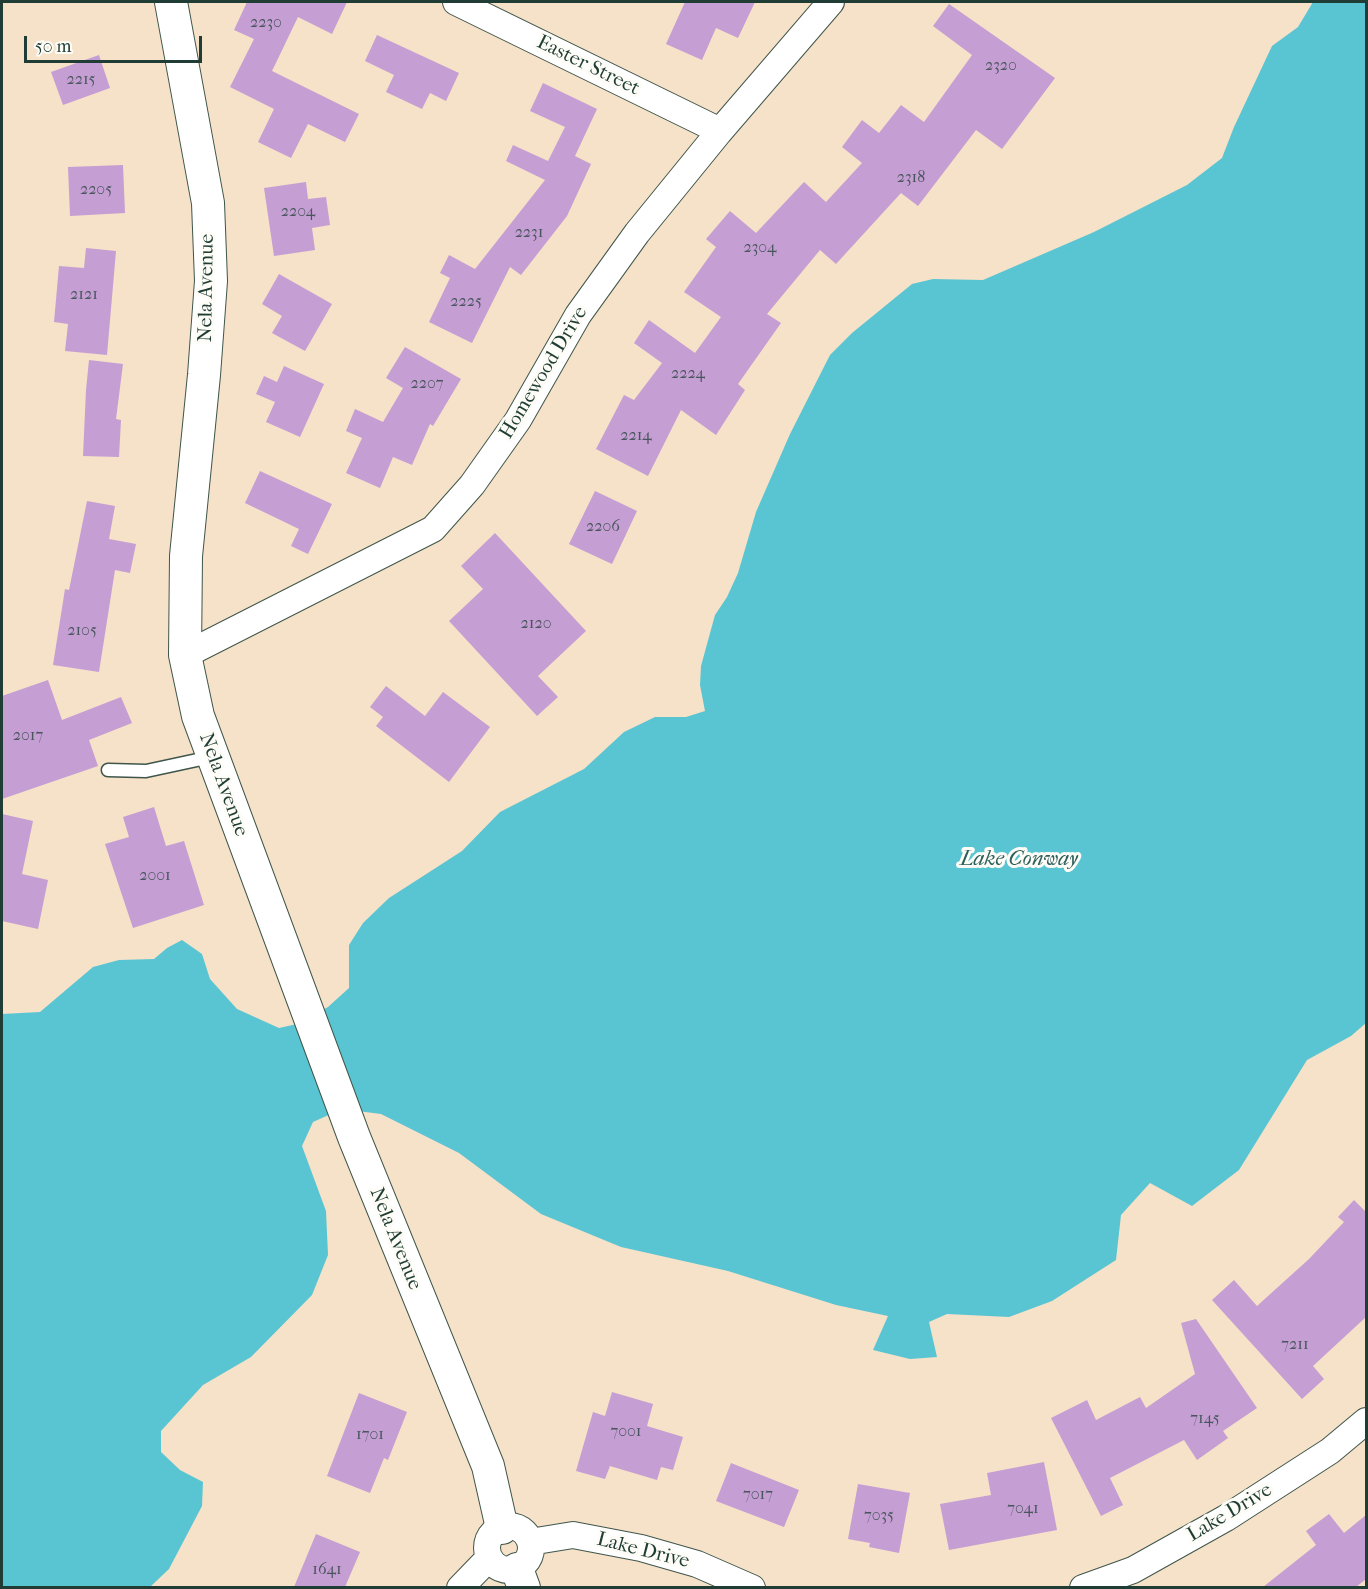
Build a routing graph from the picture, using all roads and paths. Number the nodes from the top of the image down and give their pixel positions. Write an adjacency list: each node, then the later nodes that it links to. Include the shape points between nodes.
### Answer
1 (171, 2): 5 (street, Nela Avenue, via 208,202 210,281 186,556)
2 (831, 2): 4 (street, Homewood Drive)
3 (467, 4): 4 (street, Easter Street)
4 (720, 131): 5 (street, Homewood Drive, via 637,233 578,315 518,420 472,485 433,529)
5 (185, 655): 6 (street, Nela Avenue, via 198,716)
6 (213, 757): 7 (lane, via 146,771); 9 (street, Nela Avenue, via 354,1137 488,1466)
7 (108, 771)
8 (1366, 1421): 13 (street, Lake Drive, via 1330,1450 1226,1518 1133,1570)
9 (502, 1528): 10 (street, via 495,1531 488,1543)
10 (515, 1564): 11 (street); 12 (street, Lake Drive, via 573,1535 697,1564)
11 (460, 1587)
12 (752, 1587)
13 (1083, 1587)

